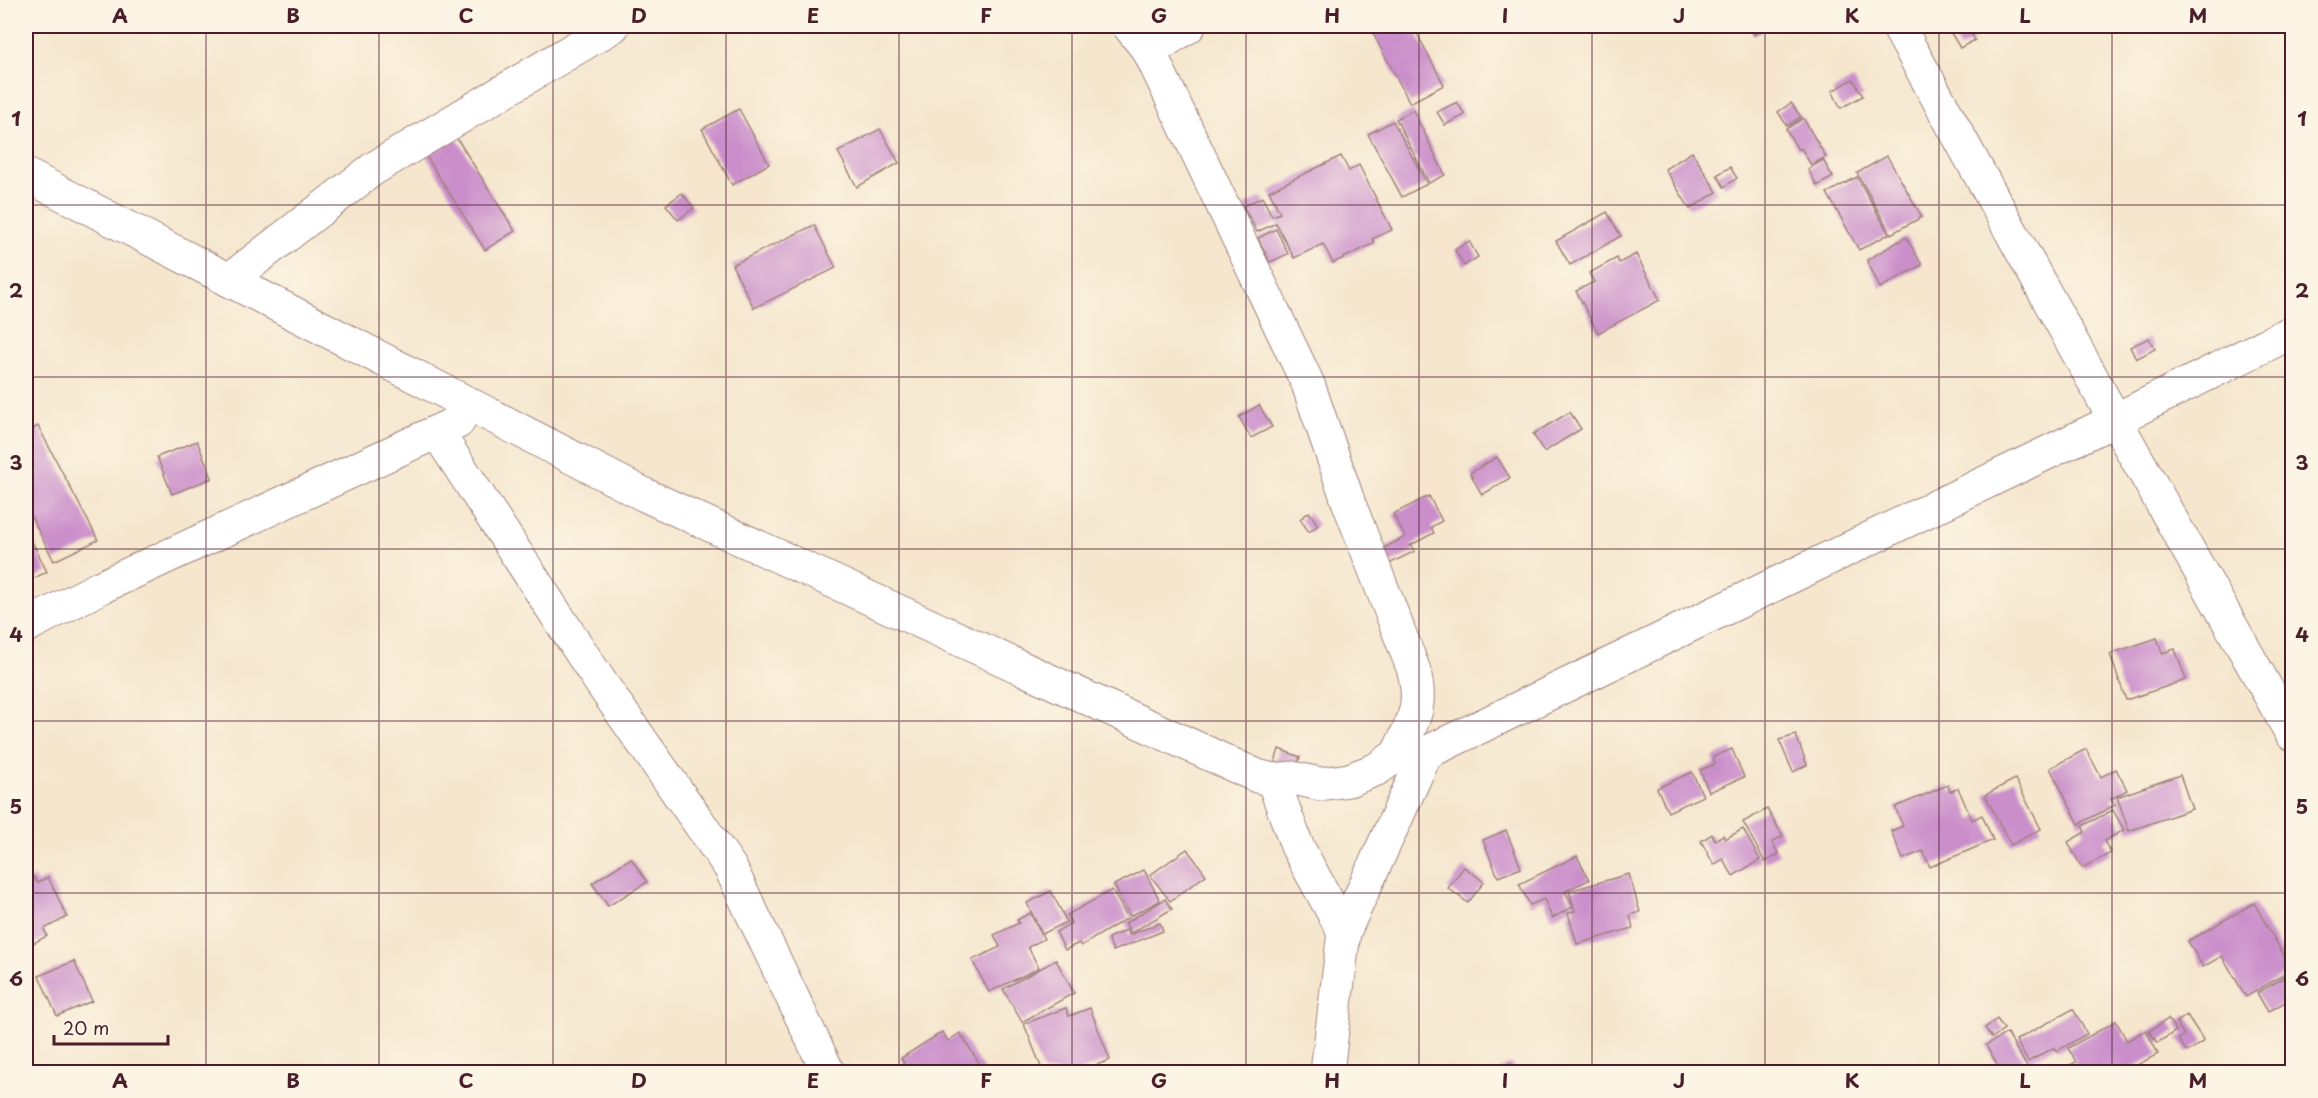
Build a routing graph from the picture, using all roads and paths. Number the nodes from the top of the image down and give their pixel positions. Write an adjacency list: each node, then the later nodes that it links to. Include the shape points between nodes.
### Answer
1 (613, 26): 7 (street, via 373,169)
2 (1129, 26): 5 (street)
3 (1189, 26): 5 (street)
4 (1898, 26): 10 (street)
5 (1149, 51): 14 (street, via 1308,384 1419,689)
6 (26, 175): 7 (street)
7 (229, 280): 9 (street)
8 (2292, 332): 10 (street)
9 (481, 410): 11 (street); 15 (street, via 645,495)
10 (2115, 420): 13 (street); 14 (street)
11 (437, 432): 12 (street, via 109,583); 17 (street, via 601,683 730,867)
12 (26, 626)
13 (2292, 734)
14 (1411, 754): 15 (street, via 1349,780 1320,784 1293,778); 16 (street)
15 (1273, 780): 16 (street, via 1297,846)
16 (1344, 932): 18 (street)
17 (828, 1072)
18 (1327, 1072)

